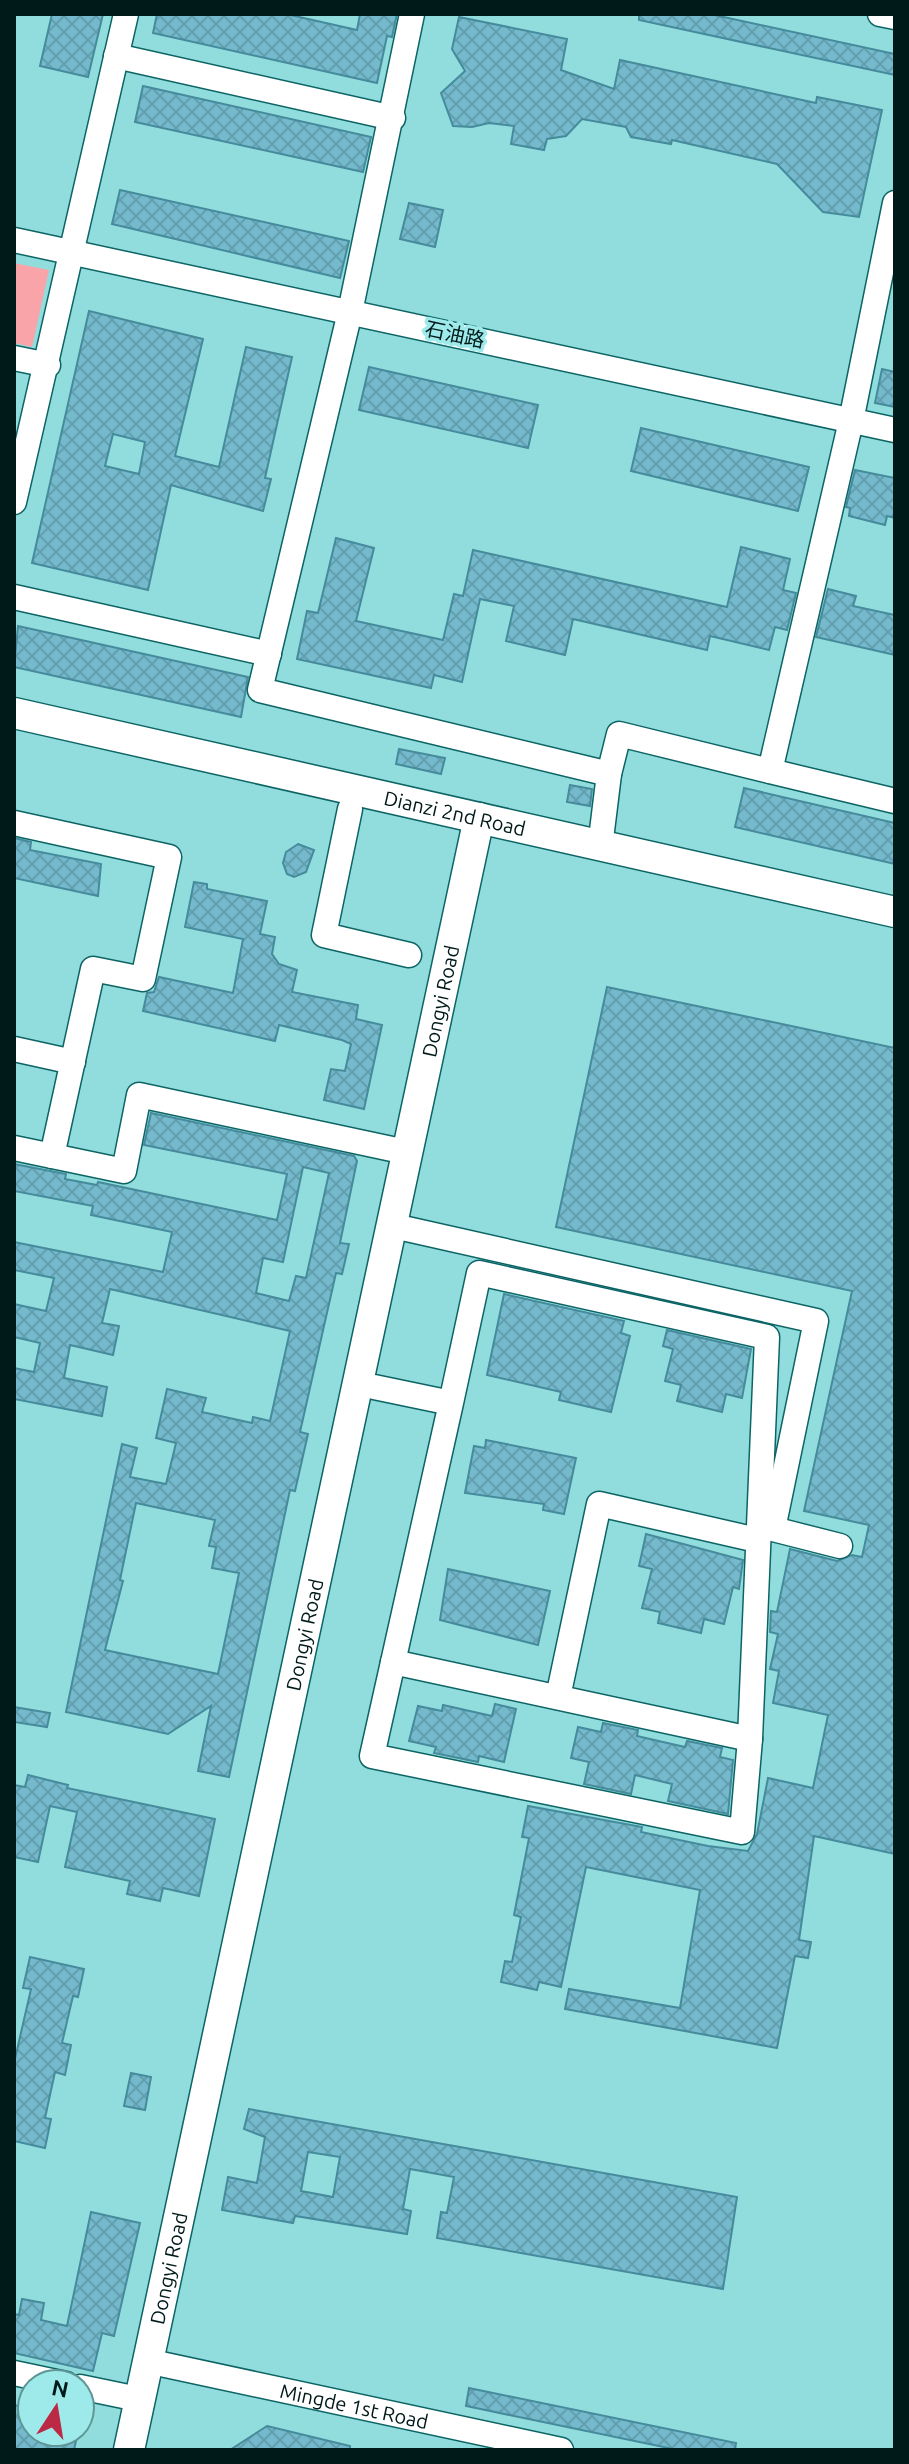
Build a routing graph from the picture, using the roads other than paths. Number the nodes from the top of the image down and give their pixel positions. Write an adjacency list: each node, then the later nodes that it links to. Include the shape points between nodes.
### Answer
1 (126, 14): 5 (street)
2 (412, 14): 6 (street)
3 (880, 14): 4 (street)
4 (895, 17)
5 (116, 56): 6 (street); 9 (street)
6 (393, 118): 10 (street)
7 (895, 203): 13 (street)
8 (14, 240): 9 (street, 石油路)
9 (71, 253): 10 (street, 石油路); 12 (street)
10 (350, 312): 13 (street, 石油路); 17 (street)
11 (14, 358): 12 (street)
12 (48, 365): 15 (street)
13 (851, 421): 14 (street, 石油路); 20 (street)
14 (895, 430)
15 (14, 502)
16 (14, 597): 17 (street)
17 (269, 654): 21 (street, via 260,690)
18 (14, 713): 25 (main road, Dianzi 2nd Road)
19 (14, 734): 23 (main road, Dianzi 2nd Road)
20 (770, 771): 21 (street, via 619,734); 22 (street)
21 (609, 774): 26 (street)
22 (895, 801)
23 (350, 809): 25 (main road, Dianzi 2nd Road); 29 (street, via 324,935)
24 (14, 823): 31 (street, via 169,857 143,979 93,969)
25 (484, 829): 26 (main road, Dianzi 2nd Road); 28 (main road, Dianzi 2nd Road); 33 (main road, Dongyi Road); 35 (main road, Dongyi Road)
26 (600, 847): 27 (main road, Dianzi 2nd Road)
27 (895, 912)
28 (895, 931)
29 (409, 955)
30 (14, 1049): 31 (street)
31 (73, 1062): 34 (street)
32 (14, 1148): 34 (street)
33 (406, 1152): 34 (street, via 139,1095 124,1171); 43 (main road, Dongyi Road)
34 (52, 1156)
35 (407, 1229): 36 (main road, Dongyi Road); 39 (street, via 816,1321 773,1529)
36 (374, 1387): 37 (street); 43 (main road, Dongyi Road)
37 (451, 1403): 38 (street, via 479,1273 767,1337); 40 (street)
38 (757, 1540): 41 (street, via 599,1504); 42 (street)
39 (840, 1546)
40 (393, 1662): 41 (street); 42 (street, via 372,1756 742,1832)
41 (558, 1697): 42 (street)
42 (750, 1739)
43 (155, 2363): 45 (main road, Dongyi Road); 47 (main road, Dongyi Road); 48 (street, Mingde 1st Road)
44 (96, 2390): 45 (street)
45 (138, 2399): 46 (main road, Dongyi Road)
46 (129, 2450)
47 (147, 2450)
48 (561, 2450)

